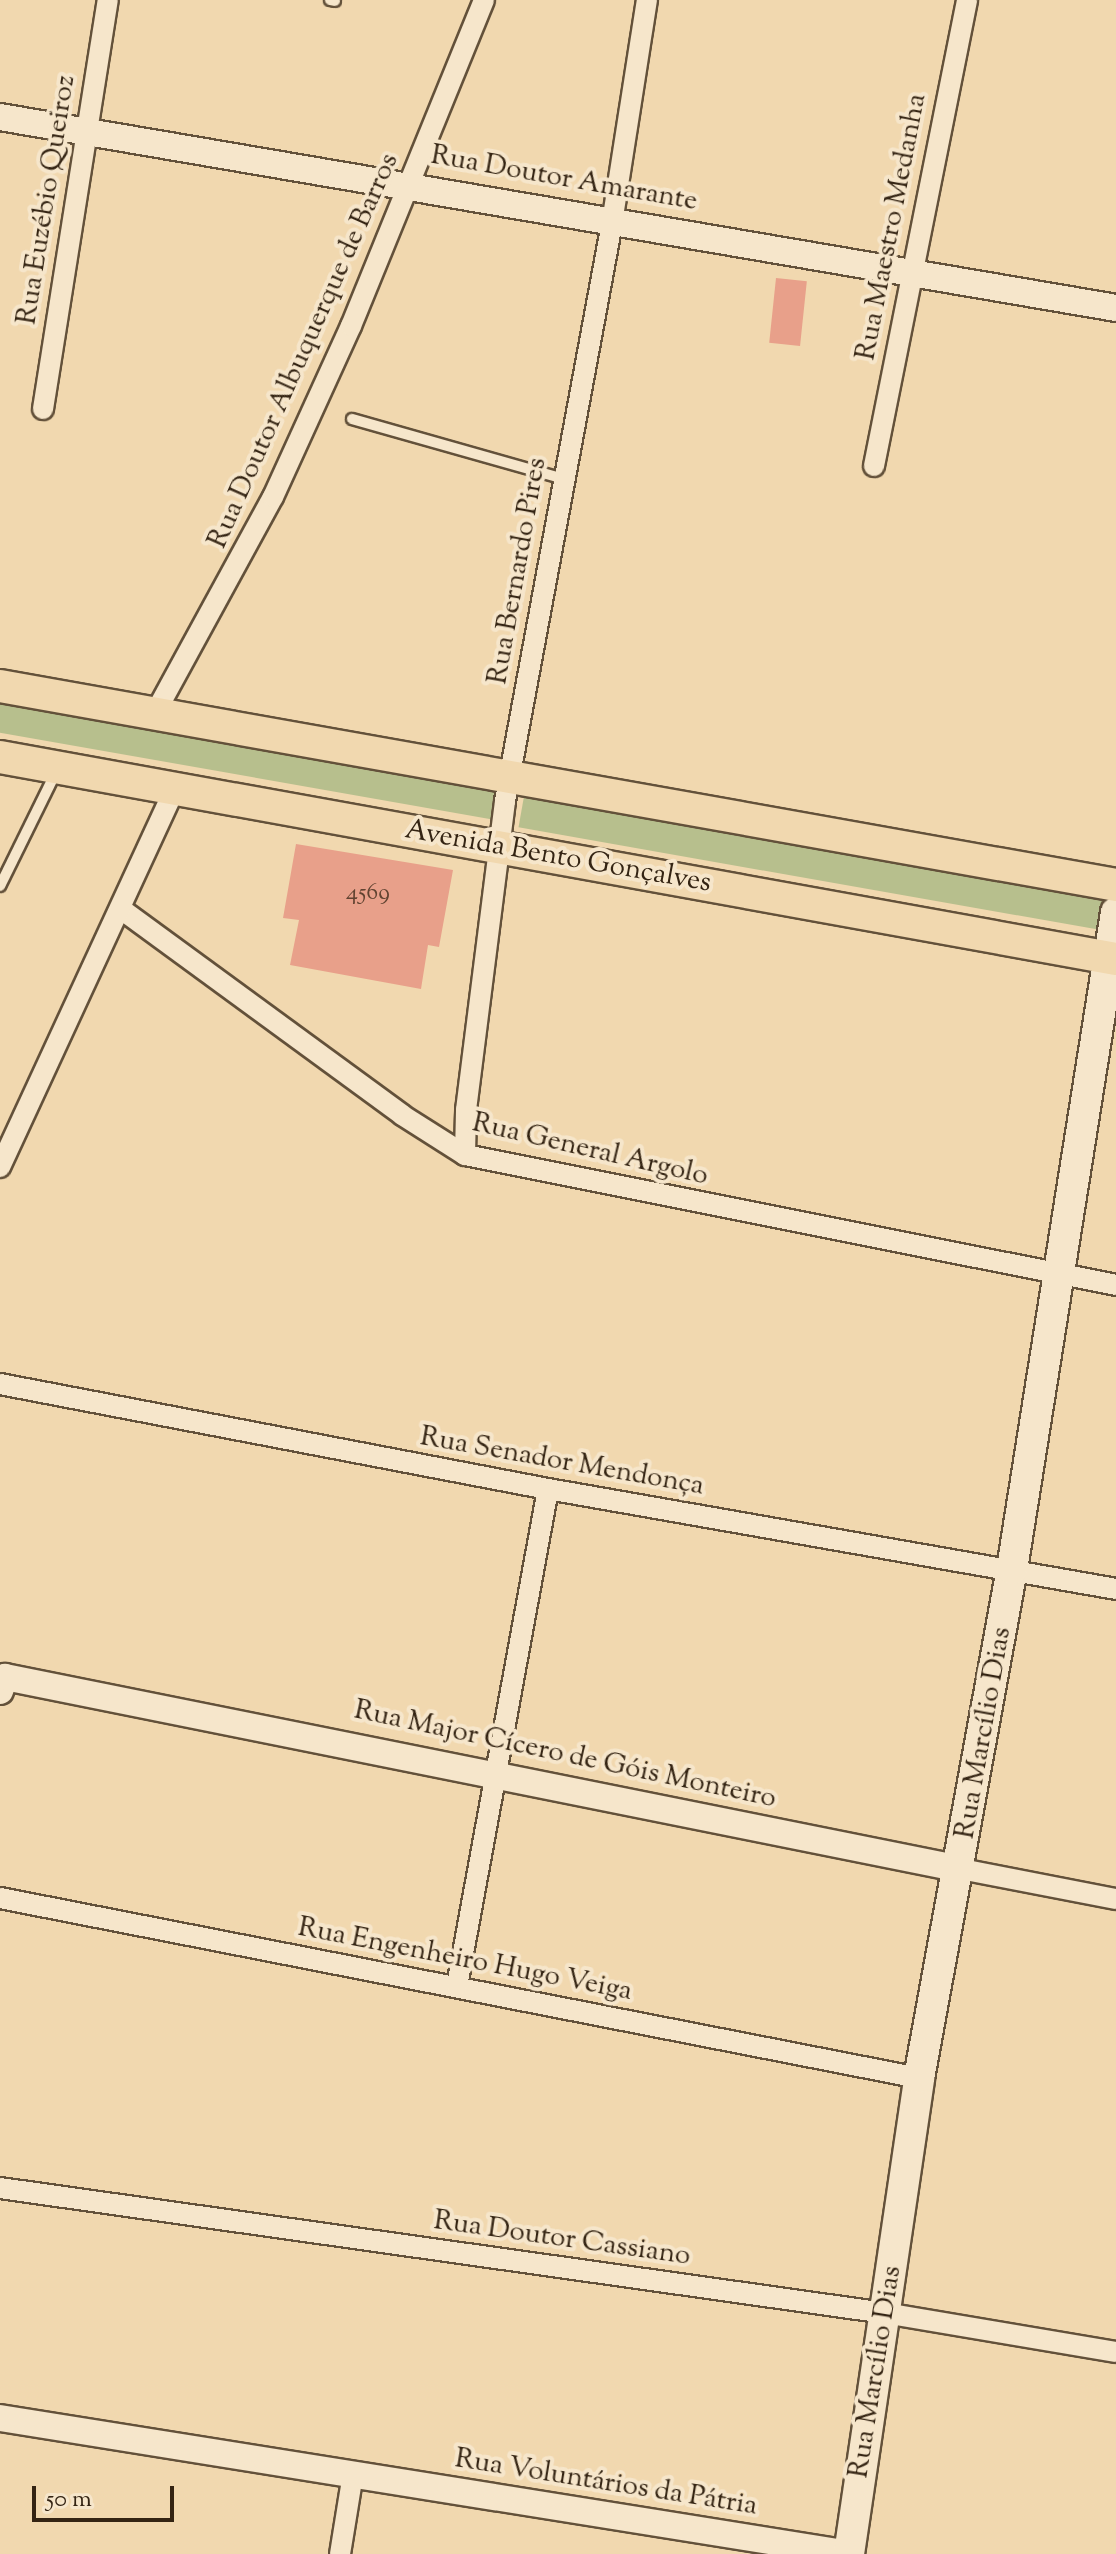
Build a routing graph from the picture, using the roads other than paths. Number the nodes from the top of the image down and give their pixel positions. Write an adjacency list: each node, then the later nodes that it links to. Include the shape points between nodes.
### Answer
1 (108, 0): 6 (street, Rua Euzébio Queiroz)
2 (484, 0): 7 (street, Rua Doutor Albuquerque de Barros)
3 (647, 0): 8 (street, Rua Bernardo Pires)
4 (967, 0): 9 (street, Rua Maestro Medanha)
5 (0, 117): 6 (street, Rua Doutor Amarante)
6 (85, 133): 7 (street, Rua Doutor Amarante); 11 (street, Rua Euzébio Queiroz)
7 (411, 184): 8 (street, Rua Doutor Amarante); 16 (street, Rua Doutor Albuquerque de Barros, via 273,497)
8 (612, 223): 9 (street, Rua Doutor Amarante); 14 (street, Rua Bernardo Pires)
9 (911, 274): 10 (street, Rua Doutor Amarante); 13 (street, Rua Maestro Medanha)
10 (1116, 308)
11 (43, 409)
12 (352, 419): 14 (lane)
13 (874, 466)
14 (564, 479): 19 (street, Rua Bernardo Pires)
15 (0, 686): 16 (main road)
16 (154, 715): 19 (main road)
17 (0, 757): 18 (main road, Avenida Bento Gonçalves)
18 (58, 766): 20 (main road, Avenida Bento Gonçalves); 23 (lane)
19 (509, 777): 21 (street, Rua Bernardo Pires); 22 (main road)
20 (175, 788): 21 (main road, Avenida Bento Gonçalves); 24 (street)
21 (499, 846): 26 (main road, Avenida Bento Gonçalves); 27 (street, Rua Bernardo Pires)
22 (1116, 885)
23 (0, 886)
24 (121, 909): 27 (street, Rua General Argolo, via 402,1115); 28 (street)
25 (1116, 912): 26 (main road, Rua Marcílio Dias)
26 (1112, 958): 29 (main road, Rua Marcílio Dias)
27 (465, 1155): 29 (street, Rua General Argolo)
28 (0, 1167)
29 (1058, 1273): 30 (street, Rua General Argolo); 33 (main road, Rua Marcílio Dias)
30 (1116, 1285)
31 (0, 1384): 32 (street, Rua Senador Mendonça)
32 (548, 1489): 33 (street, Rua Senador Mendonça); 36 (street)
33 (1012, 1569): 34 (street, Rua Senador Mendonça); 37 (main road, Rua Marcílio Dias)
34 (1116, 1589)
35 (2, 1681): 36 (street, Rua Major Cícero de Góis Monteiro)
36 (500, 1772): 37 (street, Rua Major Cícero de Góis Monteiro); 40 (street)
37 (961, 1869): 39 (street, Rua Major Cícero de Góis Monteiro); 41 (main road, Rua Marcílio Dias)
38 (0, 1898): 40 (street, Rua Engenheiro Hugo Veiga)
39 (1116, 1899)
40 (457, 1986): 41 (street, Rua Engenheiro Hugo Veiga)
41 (919, 2078): 43 (main road, Rua Marcílio Dias)
42 (0, 2188): 43 (street, Rua Doutor Cassiano)
43 (885, 2313): 44 (street, Rua Doutor Cassiano); 48 (main road, Rua Marcílio Dias)
44 (1116, 2352)
45 (0, 2418): 46 (street, Rua Voluntários da Pátria)
46 (353, 2474): 47 (street); 48 (street, Rua Voluntários da Pátria)
47 (340, 2554)
48 (849, 2554)

